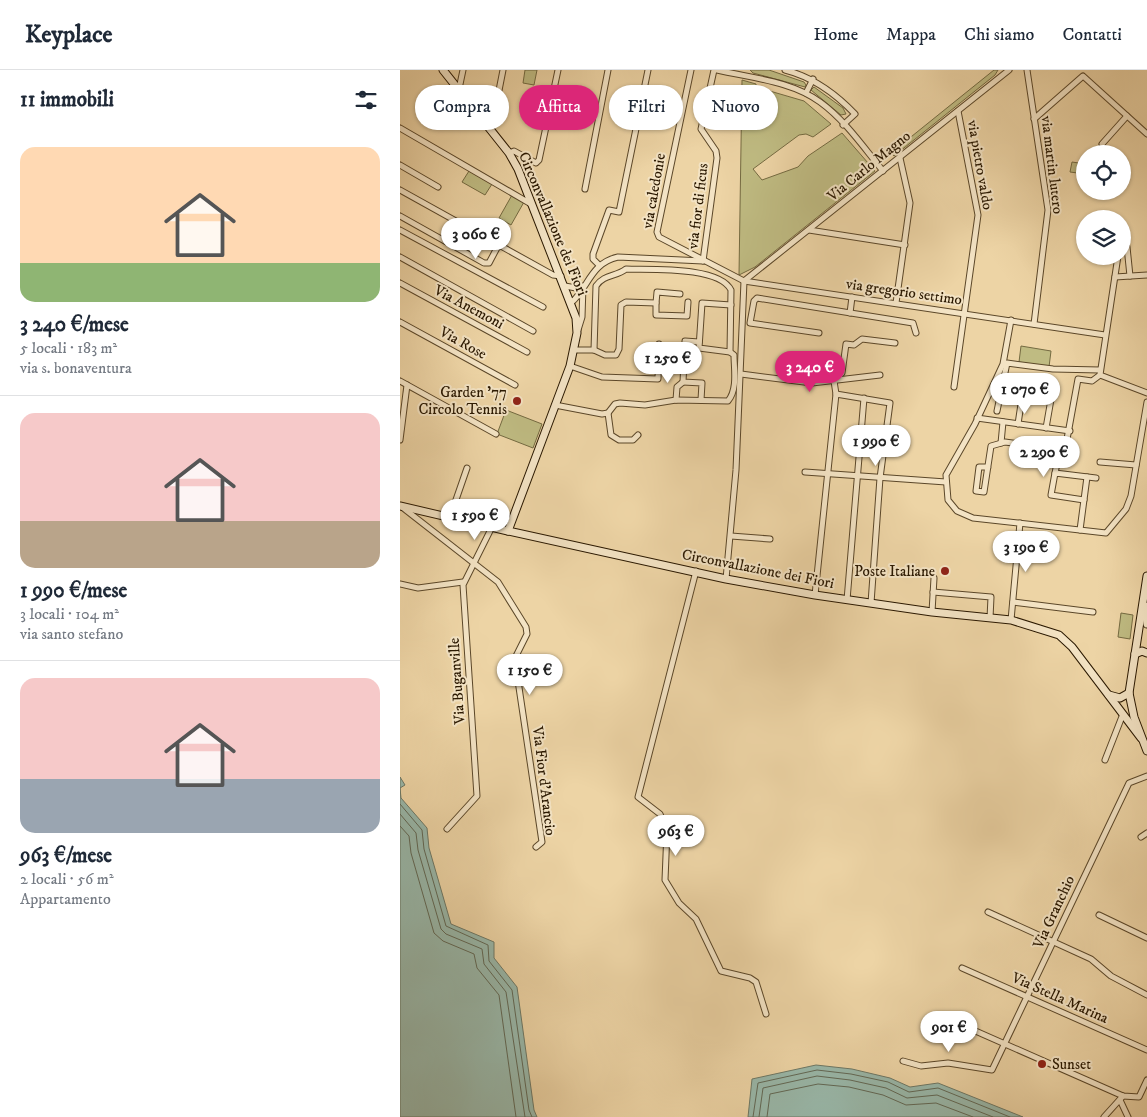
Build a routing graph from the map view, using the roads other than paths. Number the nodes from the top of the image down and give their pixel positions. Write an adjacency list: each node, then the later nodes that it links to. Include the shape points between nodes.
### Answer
1 (443, 70): 15 (street, Circonvallazione dei Fiori)
2 (464, 70): 16 (street)
3 (503, 70): 23 (street)
4 (558, 70): 26 (street, via 539,160 536,163)
5 (608, 70): 31 (street)
6 (648, 70): 41 (street, via 619,212 608,212 592,257)
7 (691, 70): 40 (street, via caledonie, via 657,235)
8 (716, 70): 13 (street); 40 (street, via fior di ficus, via 701,129 716,151 717,158)
9 (747, 70): 13 (street)
10 (785, 70): 14 (street)
11 (1009, 70): 18 (street, Via Carlo Magno)
12 (1027, 70): 20 (street, via martin lutero)
13 (746, 77): 17 (street)
14 (813, 79): 17 (street); 21 (street, via 855,114)
15 (456, 85)
16 (460, 85)
17 (806, 93): 21 (street)
18 (958, 111): 27 (street, Via Carlo Magno); 63 (street, via pietro valdo, via 978,215)
19 (1127, 116): 20 (street, via 1083,76); 24 (street); 25 (street)
20 (1034, 119): 68 (street, via martin lutero, via 1048,210)
21 (843, 125): 29 (street)
22 (400, 128): 33 (street)
23 (491, 132): 26 (street, Circonvallazione dei Fiori)
24 (1147, 134)
25 (1102, 144)
26 (509, 152): 33 (street, Circonvallazione dei Fiori)
27 (900, 158): 29 (street, Via Carlo Magno); 37 (street, via 910,203)
28 (400, 165): 30 (street)
29 (883, 171): 36 (street, Via Carlo Magno)
30 (438, 187)
31 (585, 189)
32 (400, 190): 38 (street)
33 (532, 205): 45 (street, Circonvallazione dei Fiori)
34 (400, 216): 38 (street, via 484,263 489,263)
35 (400, 230): 59 (street)
36 (809, 230): 37 (street); 48 (street, Via Carlo Magno)
37 (904, 245): 57 (street)
38 (498, 246): 45 (street, via 553,275)
39 (400, 257): 69 (street)
40 (703, 261): 41 (street, via 618,257); 48 (street, via gregorio settimo)
41 (599, 265): 51 (street)
42 (1117, 265): 46 (street)
43 (1129, 265): 47 (street)
44 (1147, 275): 47 (street)
45 (562, 276): 50 (street, Circonvallazione dei Fiori)
46 (1115, 276): 47 (street); 73 (street)
47 (1130, 276)
48 (744, 280): 53 (street, via gregorio settimo); 61 (street)
49 (400, 283): 79 (street, Via Anemoni)
50 (566, 286): 51 (street); 54 (street, Circonvallazione dei Fiori)
51 (583, 286): 54 (street); 71 (street, via 582,317)
52 (680, 294): 56 (street, via 657,292)
53 (852, 297): 57 (street, via gregorio settimo); 62 (street)
54 (572, 302): 71 (street, Circonvallazione dei Fiori)
55 (688, 302): 56 (street, via 687,316 656,315)
56 (656, 303): 78 (street, via 626,302 621,305 616,355)
57 (896, 303): 63 (street, via gregorio settimo)
58 (731, 305): 60 (street, Circonvallazione dei Fiori); 74 (street, via 702,303); 78 (street, Circonvallazione dei Fiori, via 729,285 696,272 626,268 600,280 596,286)
59 (543, 307)
60 (731, 312): 61 (street); 80 (street, Circonvallazione dei Fiori)
61 (742, 312): 66 (street)
62 (850, 313): 67 (street, via 757,298); 70 (street, via 913,323)
63 (963, 313): 64 (street, via gregorio settimo); 91 (street, via pietro valdo)
64 (1011, 320): 68 (street, via gregorio settimo); 101 (street, via 1003,364)
65 (400, 322): 89 (street, Via Rose)
66 (742, 322): 67 (street); 83 (street)
67 (750, 323): 72 (street)
68 (1034, 324): 73 (street, via gregorio settimo)
69 (533, 331)
70 (916, 332)
71 (577, 333): 77 (street, Circonvallazione dei Fiori)
72 (819, 334)
73 (1105, 336): 82 (street)
74 (699, 342): 80 (street, via 699,348); 87 (street, via 685,341)
75 (895, 343): 86 (street, via 862,339 854,345 846,344 842,373)
76 (659, 344): 81 (street, via 658,380 602,377)
77 (574, 350): 78 (street); 81 (street, Circonvallazione dei Fiori)
78 (594, 350)
79 (527, 352)
80 (730, 352): 90 (street, Circonvallazione dei Fiori, via 734,355)
81 (570, 366): 98 (street, Circonvallazione dei Fiori)
82 (1100, 373): 92 (street); 99 (street, via 1008,363); 105 (street, via 1092,381 1078,379)
83 (741, 374): 86 (street, via 812,383); 90 (street)
84 (880, 375): 86 (street)
85 (400, 381): 88 (street)
86 (834, 381): 93 (street)
87 (683, 382): 95 (street, via 677,387); 96 (street, via 702,383)
88 (407, 385): 106 (street); 108 (street)
89 (514, 385)
90 (737, 385): 96 (street, via 728,401); 130 (street)
91 (954, 387)
92 (1147, 393)
93 (836, 394): 94 (street); 117 (street)
94 (864, 398): 118 (street); 120 (street, via 890,403)
95 (676, 400): 96 (street); 100 (street, via 645,405 614,404)
96 (701, 400)
97 (1147, 402): 112 (street)
98 (555, 405): 100 (street, via 577,411); 129 (street, Circonvallazione dei Fiori)
99 (997, 411)
100 (608, 413): 107 (street, via 612,435 619,440 633,440)
101 (978, 418): 102 (street); 122 (street, via 946,476)
102 (1003, 422): 103 (street); 109 (street)
103 (1018, 424): 104 (street); 104 (street, via 1024,384 1053,388)
104 (1046, 428): 105 (street)
105 (1070, 431): 110 (street)
106 (496, 434)
107 (638, 435)
108 (400, 438)
109 (1001, 443): 110 (street); 113 (street, via 991,446)
110 (1065, 450): 116 (street, via 1059,454)
111 (1100, 462): 112 (street)
112 (1136, 465): 128 (street, via 1131,496 1119,520 1106,533)
113 (988, 467): 113 (street, via 984,492 976,491 979,466)
114 (467, 468): 125 (street)
115 (805, 472): 117 (street)
116 (1054, 473): 119 (street); 123 (street, via 1051,495)
117 (828, 474): 118 (street); 140 (street)
118 (857, 476): 120 (street); 142 (street)
119 (1087, 477): 121 (street); 123 (street)
120 (880, 478): 122 (street); 144 (street)
121 (1096, 478)
122 (946, 482): 126 (street, via 948,500 957,511 972,518)
123 (1084, 500): 128 (street)
124 (400, 506): 125 (street); 132 (street, Via Fior d'Arancio)
125 (450, 517): 127 (street)
126 (1020, 523): 128 (street); 143 (street)
127 (492, 527): 129 (street); 132 (street)
128 (1080, 530)
129 (508, 531): 133 (street, Circonvallazione dei Fiori)
130 (730, 536): 131 (street); 135 (street)
131 (770, 539)
132 (475, 564): 137 (street); 160 (street, Via Fior d'Arancio, via 501,586 526,631 516,656 542,842)
133 (696, 571): 135 (street, Circonvallazione dei Fiori); 168 (street, via 638,797 660,814 667,831 665,880 679,903 696,919 721,971 756,982)
134 (1147, 576): 141 (street)
135 (726, 578): 140 (street, Circonvallazione dei Fiori)
136 (934, 578): 139 (street)
137 (464, 582): 138 (street, via 418,588); 159 (street, Via Buganville, via 477,796)
138 (400, 584)
139 (933, 592): 145 (street); 147 (street, via 991,597)
140 (815, 595): 142 (street, Circonvallazione dei Fiori)
141 (1144, 598): 149 (street); 151 (street)
142 (847, 600): 144 (street, Circonvallazione dei Fiori)
143 (1013, 602): 146 (street); 148 (street)
144 (871, 603): 145 (street, Circonvallazione dei Fiori)
145 (932, 612): 147 (street, Circonvallazione dei Fiori)
146 (1093, 612)
147 (990, 618): 148 (street, Circonvallazione dei Fiori)
148 (1011, 620): 153 (street, Circonvallazione dei Fiori, via 1059,635)
149 (1147, 624)
150 (1147, 653): 151 (street)
151 (1135, 654): 152 (street)
152 (1129, 693): 153 (street, via 1120,698); 155 (street)
153 (1109, 696): 154 (street, Circonvallazione dei Fiori)
154 (1123, 714): 155 (street, Circonvallazione dei Fiori); 157 (street)
155 (1141, 738): 156 (street)
156 (1147, 750)
157 (1105, 760)
158 (1147, 776): 164 (street, Via Granchio, via 1128,783)
159 (447, 829)
160 (536, 847)
161 (988, 912): 164 (street)
162 (1099, 915): 163 (street)
163 (1147, 938)
164 (1054, 942): 166 (street, via 1091,959 1111,976); 167 (street, Via Granchio)
165 (962, 968): 167 (street, Via Stella Marina)
166 (1147, 995)
167 (1028, 997): 170 (street, Via Granchio); 171 (street, Via Stella Marina)
168 (766, 1014)
169 (946, 1018): 170 (street)
170 (1006, 1044): 172 (street, Via Granchio, via 992,1070 948,1063 921,1066); 174 (street)
171 (1147, 1050)
172 (903, 1061)
173 (1147, 1080): 174 (street, via 1139,1097)
174 (1121, 1098): 175 (street); 176 (street)
175 (1104, 1117)
176 (1128, 1117)

